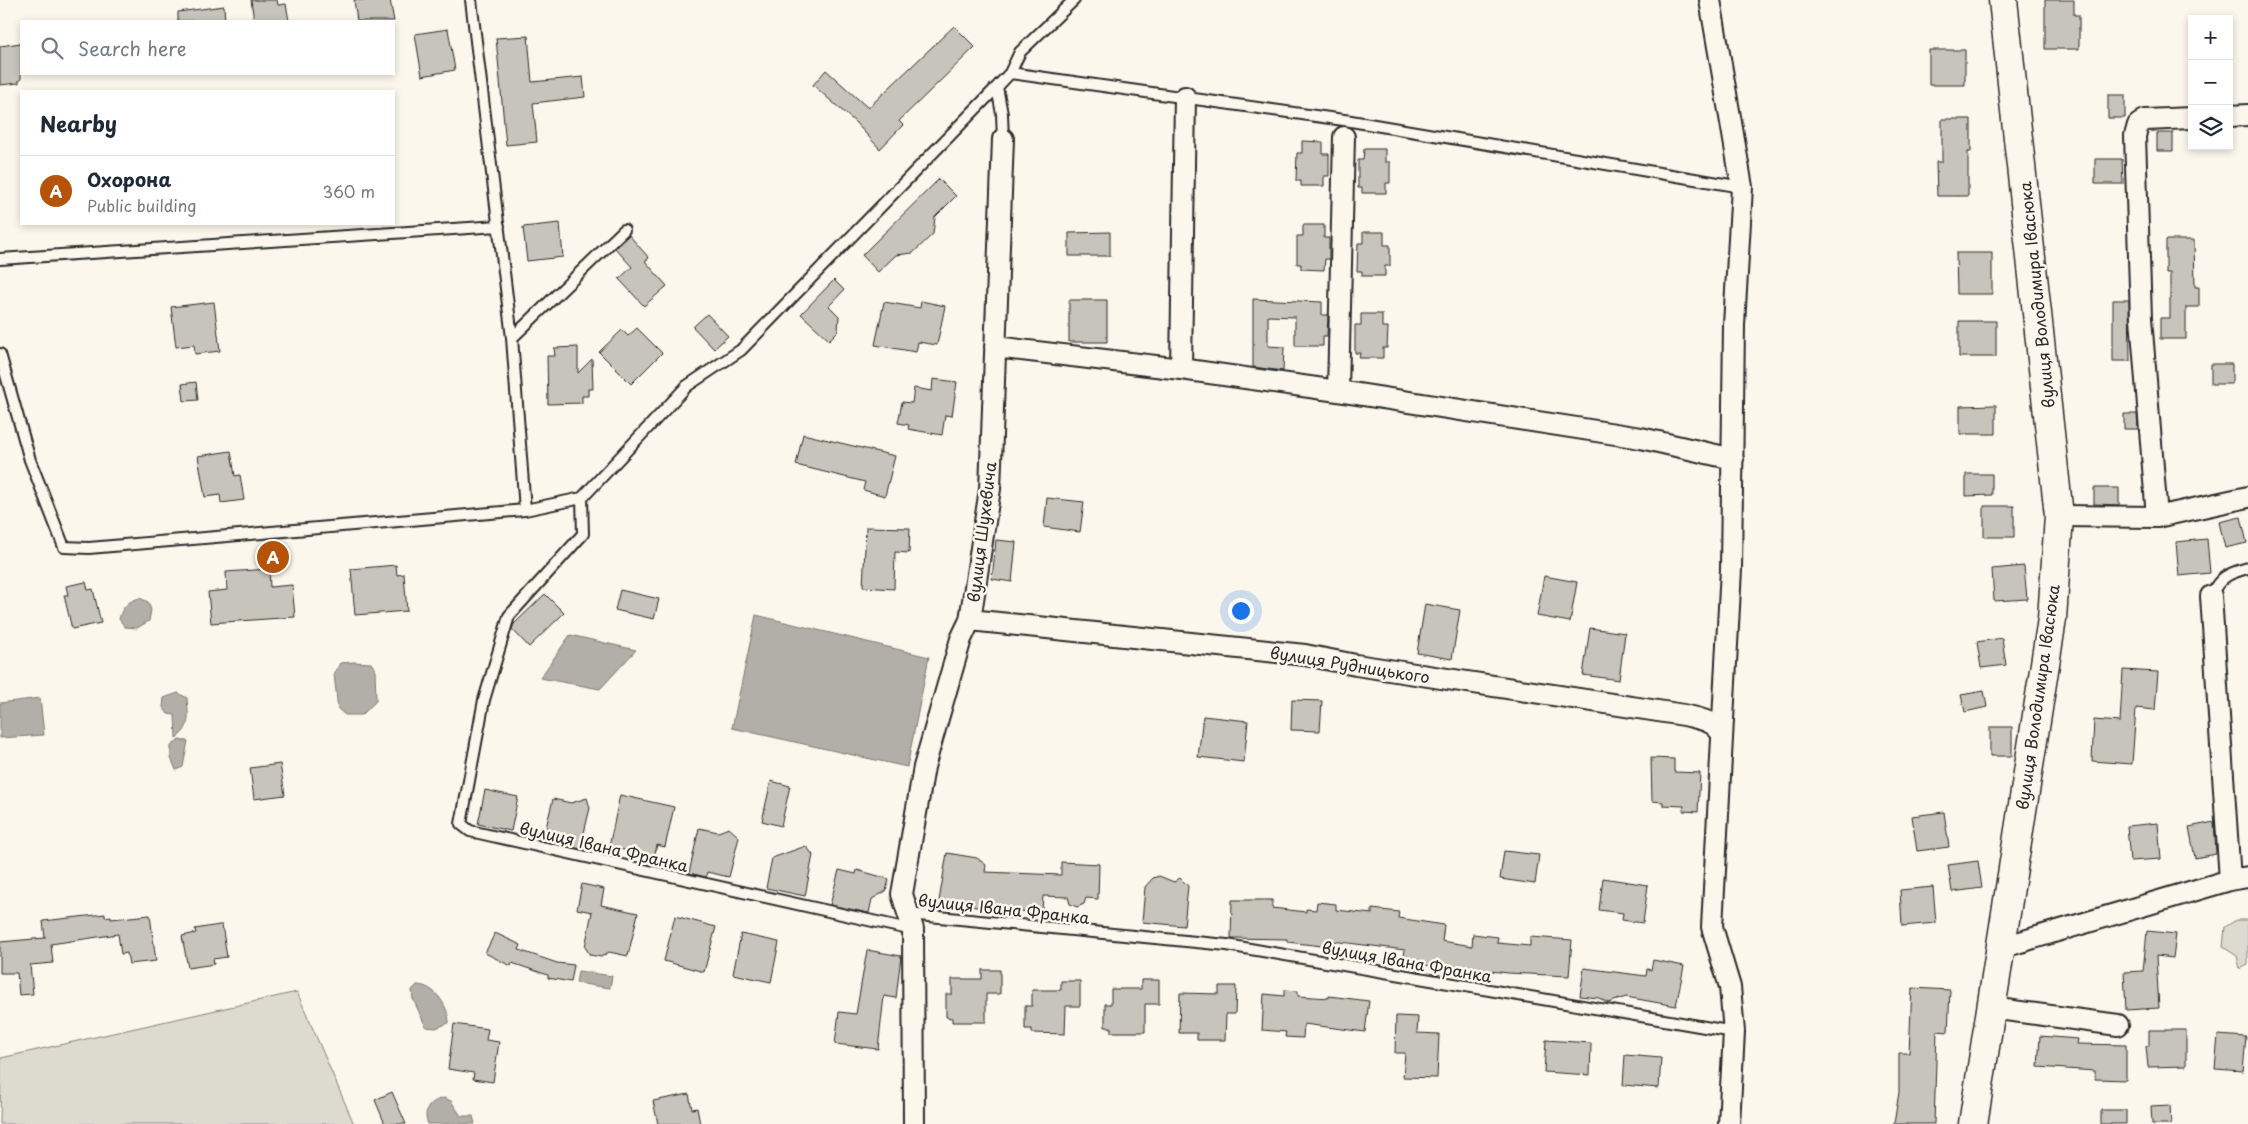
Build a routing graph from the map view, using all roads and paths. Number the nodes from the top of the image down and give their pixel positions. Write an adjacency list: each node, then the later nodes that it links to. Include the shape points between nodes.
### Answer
1 (471, 0): 14 (lane)
2 (1074, 0): 5 (lane, via 1020,52)
3 (1710, 0): 13 (street)
4 (2003, 0): 26 (street, вулиця Володимира Івасюка)
5 (1010, 73): 6 (lane); 7 (lane)
6 (997, 87): 12 (lane); 24 (lane, via 741,350 687,386)
7 (1186, 97): 13 (lane, via 1351,121); 20 (street)
8 (2248, 115): 9 (street)
9 (2233, 116)
10 (2188, 118): 27 (street, via 2145,120 2138,125 2135,136 2141,318)
11 (1344, 137): 21 (street)
12 (1003, 139): 18 (street, вулиця Шухевича)
13 (1742, 187): 22 (street, via 1734,325)
14 (499, 226): 16 (lane); 17 (lane)
15 (624, 230): 17 (lane)
16 (0, 259)
17 (512, 338): 25 (lane)
18 (995, 348): 20 (street); 30 (street, вулиця Шухевича, via 990,489)
19 (0, 354): 25 (lane, via 30,460 64,547 89,548)
20 (1181, 369): 21 (street)
21 (1338, 392): 22 (street, via 1641,438)
22 (1733, 459): 31 (street)
23 (2248, 497): 27 (street)
24 (582, 498): 25 (lane); 33 (lane, вулиця Івана Франка, via 582,534 509,616 484,700 460,824 470,831 904,928)
25 (525, 510)
26 (2059, 516): 27 (street); 34 (street, вулиця Володимира Івасюка, via 2052,619)
27 (2157, 517)
28 (2248, 568): 29 (lane, via 2225,574)
29 (2211, 596): 32 (street)
30 (970, 620): 31 (street, вулиця Рудницького, via 1305,654 1684,715 1709,722 1718,727); 33 (street, вулиця Шухевича, via 961,639 924,767 902,894)
31 (1722, 735): 37 (street, via 1712,927 1730,987)
32 (2239, 878): 34 (street)
33 (908, 914): 37 (lane, вулиця Івана Франка, via 1227,945); 38 (street, вулиця Шухевича, via 913,929)
34 (2000, 948): 35 (street, вулиця Володимира Івасюка)
35 (1991, 1008): 36 (street); 40 (street, вулиця Володимира Івасюка)
36 (2118, 1025)
37 (1734, 1032): 39 (street)
38 (914, 1124)
39 (1729, 1124)
40 (1973, 1124)

